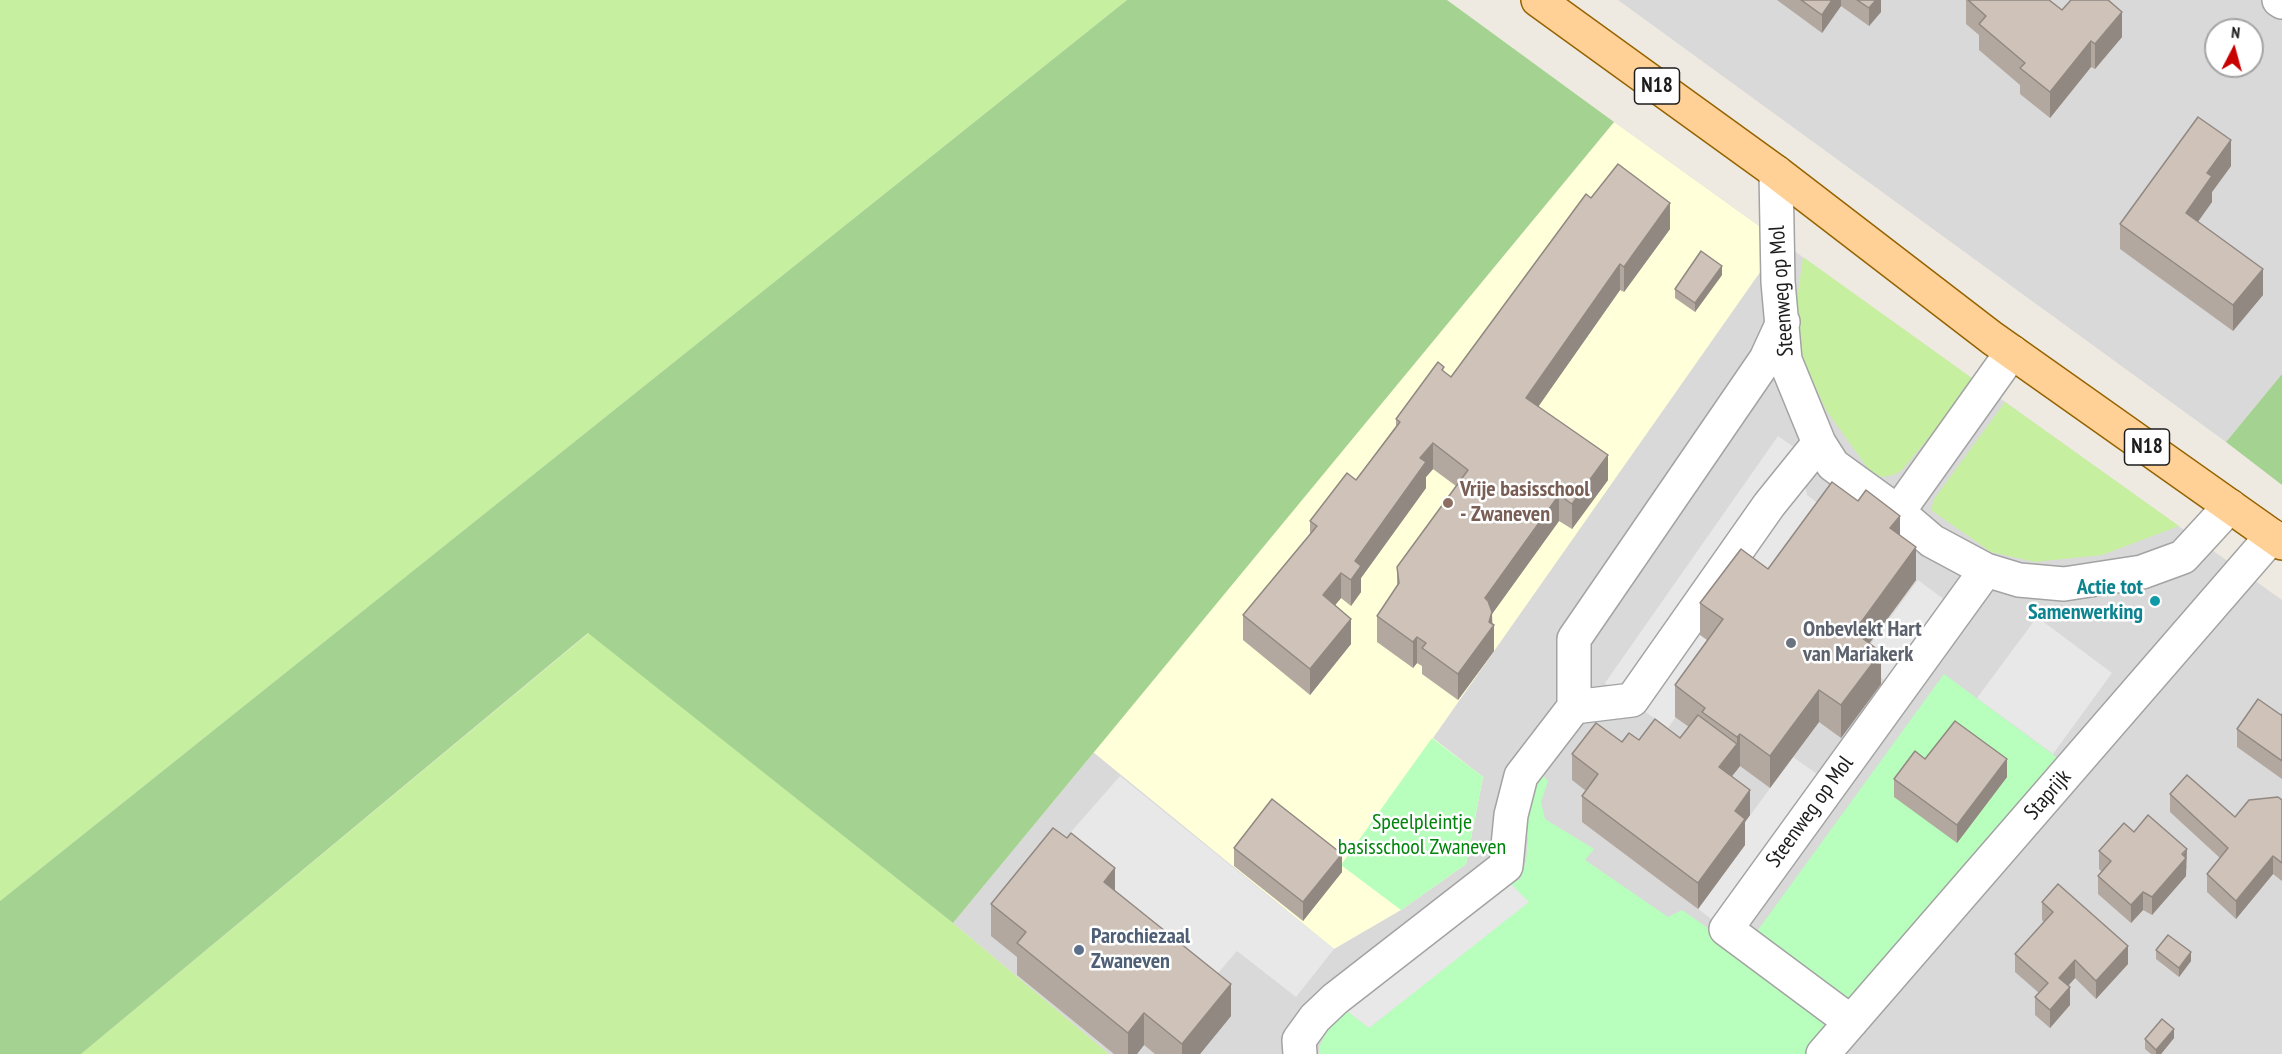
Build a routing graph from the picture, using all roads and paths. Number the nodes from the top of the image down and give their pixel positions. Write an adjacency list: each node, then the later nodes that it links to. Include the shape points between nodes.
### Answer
1 (1538, 0): 2 (main road, Steenweg op Mol / N18)
2 (1776, 172): 3 (street, Steenweg op Mol, via 1778,282); 4 (main road, Steenweg op Mol / N18)
3 (1783, 322): 5 (street, Steenweg op Mol, via 1785,360); 10 (street, via 1766,360 1574,639)
4 (2012, 352): 6 (main road, Steenweg op Mol / N18); 7 (street)
5 (1819, 443): 7 (street, Steenweg op Mol, via 1833,465); 10 (street, via 1769,505 1632,700)
6 (2230, 506): 8 (main road, Steenweg op Mol / N18); 9 (street, Steenweg op Mol, via 2183,557 2142,572 2064,584 2019,580)
7 (1898, 512): 9 (street, Steenweg op Mol, via 1932,541)
8 (2277, 539): 11 (street, Staprijk)
9 (1986, 570): 11 (street, Steenweg op Mol, via 1726,928)
10 (1574, 707): 12 (street, via 1521,776 1511,815 1506,866 1335,999 1299,1040)
11 (1851, 1022): 13 (street, Staprijk)
12 (1300, 1054)
13 (1823, 1054)

